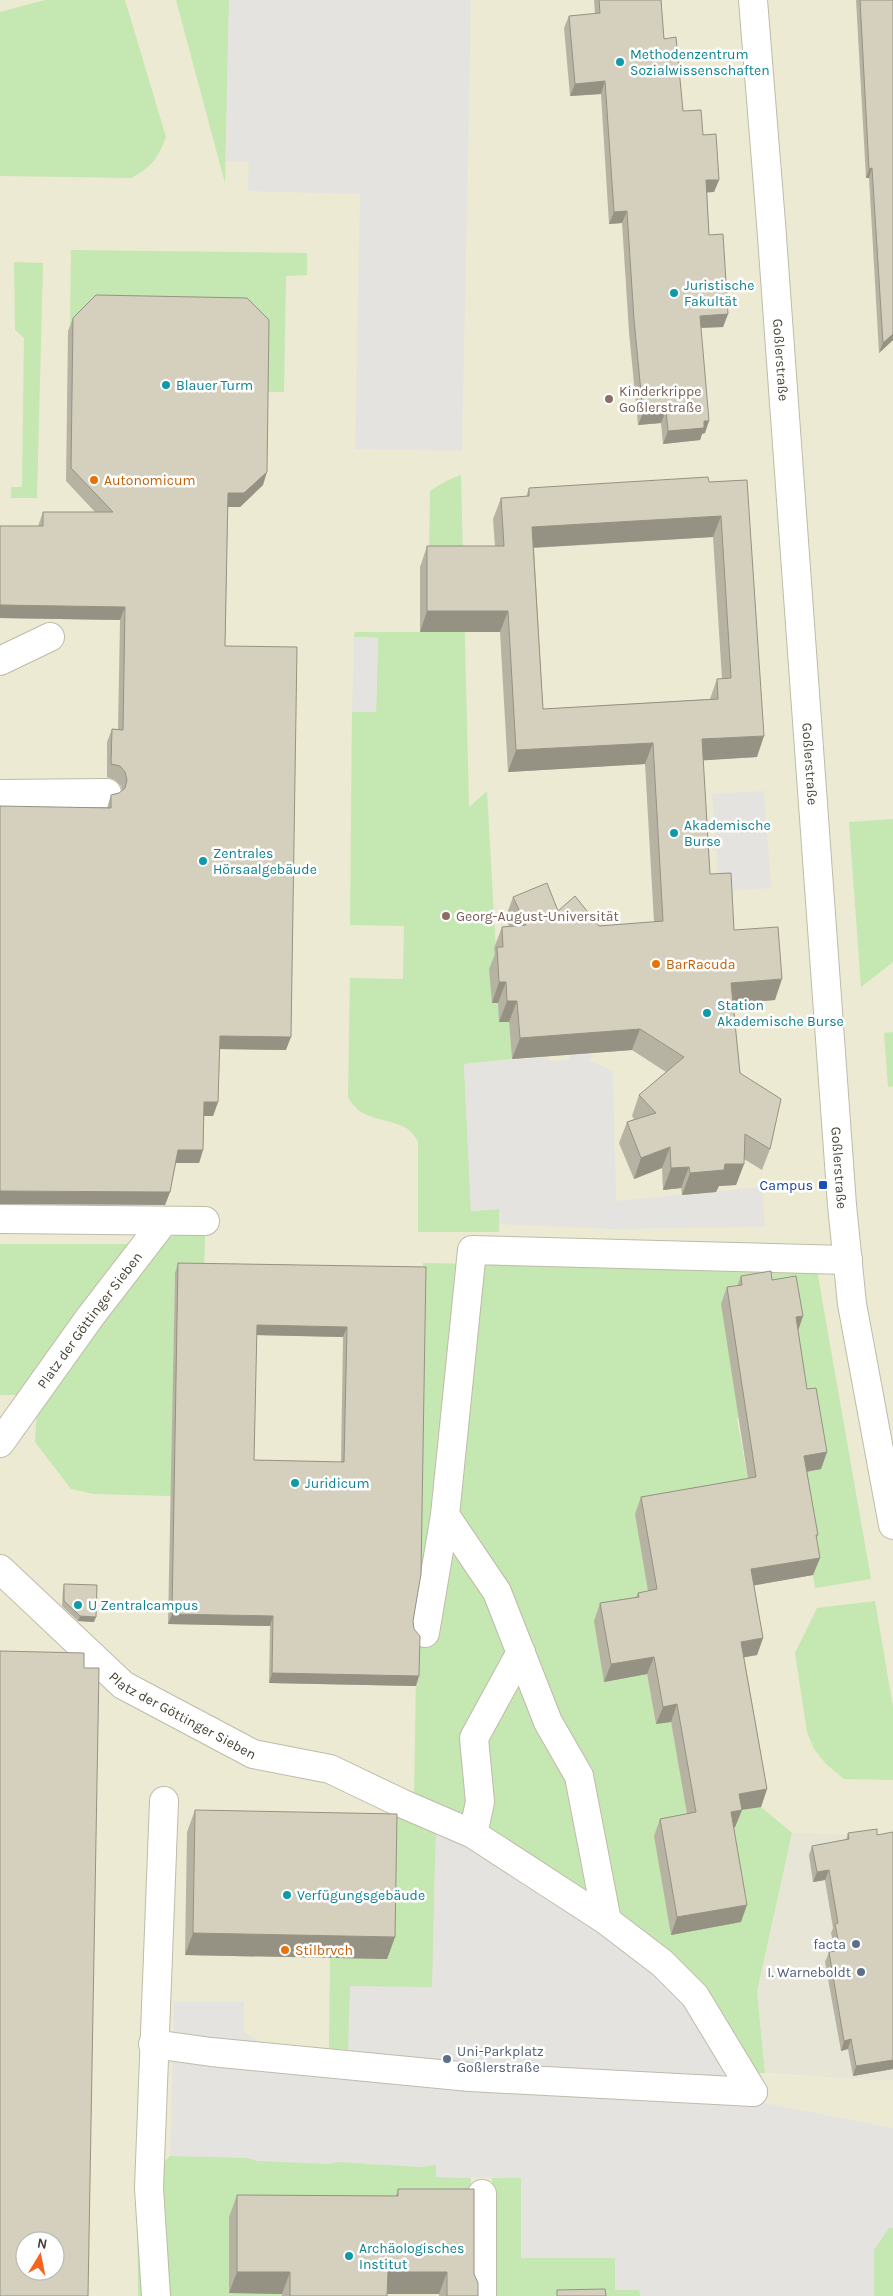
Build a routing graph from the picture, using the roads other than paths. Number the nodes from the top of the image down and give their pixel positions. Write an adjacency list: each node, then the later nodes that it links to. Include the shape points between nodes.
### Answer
1 (753, 0): 9 (street, Goßlerstraße)
2 (50, 637): 3 (street)
3 (0, 661)
4 (107, 793): 5 (street)
5 (0, 794)
6 (0, 1218): 7 (street)
7 (164, 1221): 8 (street); 10 (street, Platz der Göttinger Sieben)
8 (205, 1221)
9 (848, 1260): 11 (street, via 472,1250); 12 (street, Goßlerstraße, via 852,1304)
10 (0, 1443)
11 (445, 1514): 14 (street); 15 (street, via 496,1592)
12 (893, 1525)
13 (0, 1569): 17 (street, Platz der Göttinger Sieben, via 124,1685 253,1754 330,1768)
14 (425, 1632)
15 (521, 1652): 17 (street, via 474,1738 480,1802); 18 (street, via 548,1722 579,1776)
16 (164, 1801): 19 (street)
17 (473, 1834): 18 (street, Platz der Göttinger Sieben)
18 (607, 1922): 19 (street, Platz der Göttinger Sieben, via 662,1963 696,1996 753,2092 470,2077)
19 (153, 2044): 21 (street, via 149,2188)
20 (482, 2194): 22 (street)
21 (156, 2296)
22 (482, 2296)

